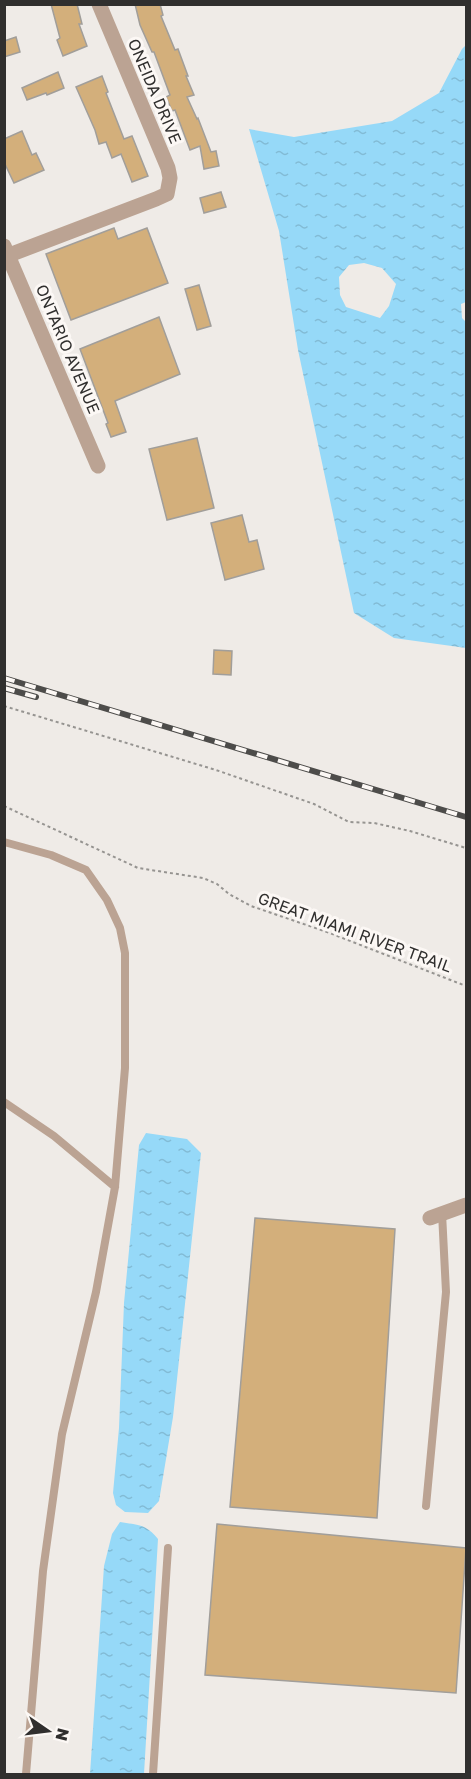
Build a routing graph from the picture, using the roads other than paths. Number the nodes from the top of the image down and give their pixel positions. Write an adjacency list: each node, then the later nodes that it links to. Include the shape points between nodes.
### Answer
1 (99, 4): 2 (street, ONEIDA DRIVE, via 168,168 167,194)
2 (6, 253): 3 (street, ONTARIO AVENUE)
3 (98, 466)
4 (4, 842): 6 (lane, via 86,870 120,928 125,953 125,1068)
5 (4, 1102): 6 (lane, via 54,1136)
6 (115, 1186): 11 (lane, via 96,1292 62,1434 44,1571)
7 (466, 1205): 8 (street)
8 (436, 1215): 9 (lane, via 446,1292)
9 (426, 1506)
10 (168, 1548): 12 (lane)
11 (26, 1774)
12 (153, 1774)

